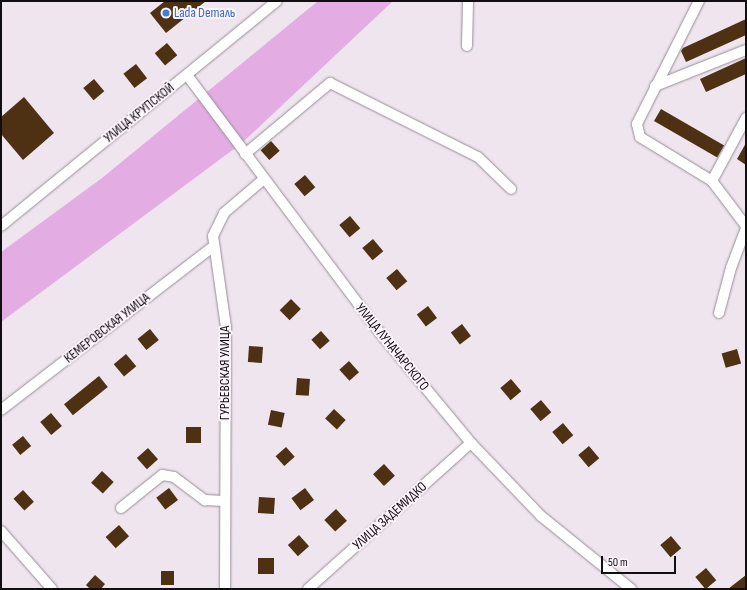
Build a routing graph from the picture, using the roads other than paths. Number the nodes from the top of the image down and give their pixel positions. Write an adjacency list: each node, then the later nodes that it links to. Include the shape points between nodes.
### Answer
1 (278, 1): 6 (street, УЛИЦА КРУПСКОЙ)
2 (468, 1): 4 (street)
3 (699, 1): 7 (street)
4 (467, 46)
5 (746, 50): 7 (street)
6 (187, 75): 9 (street, УЛИЦА ЛУНАЧАРСКОГО); 13 (street, УЛИЦА КРУПСКОЙ)
7 (655, 86): 11 (street, via 637,124 640,137)
8 (746, 118): 11 (street)
9 (245, 154): 10 (street, УЛИЦА ЛУНАЧАРСКОГО); 12 (street, via 330,83 478,157)
10 (264, 179): 15 (street, ГУРЬЕВСКАЯ УЛИЦА, via 224,213 213,236); 18 (street, УЛИЦА ЛУНАЧАРСКОГО, via 380,334)
11 (712, 182): 14 (street)
12 (511, 189)
13 (2, 223)
14 (746, 227): 16 (street, via 731,268)
15 (214, 246): 17 (street, КЕМЕРОВСКАЯ УЛИЦА); 19 (street, ГУРЬЕВСКАЯ УЛИЦА, via 226,328)
16 (719, 313)
17 (1, 410)
18 (471, 443): 24 (street, УЛИЦА ЗАДЕМИДКО); 25 (street, УЛИЦА ЛУНАЧАРСКОГО, via 541,516)
19 (224, 501): 20 (street, via 205,500 174,477 162,475); 23 (street, ГУРЬЕВСКАЯ УЛИЦА)
20 (121, 508)
21 (1, 531): 22 (street)
22 (52, 589)
23 (225, 589)
24 (308, 589)
25 (631, 589)

